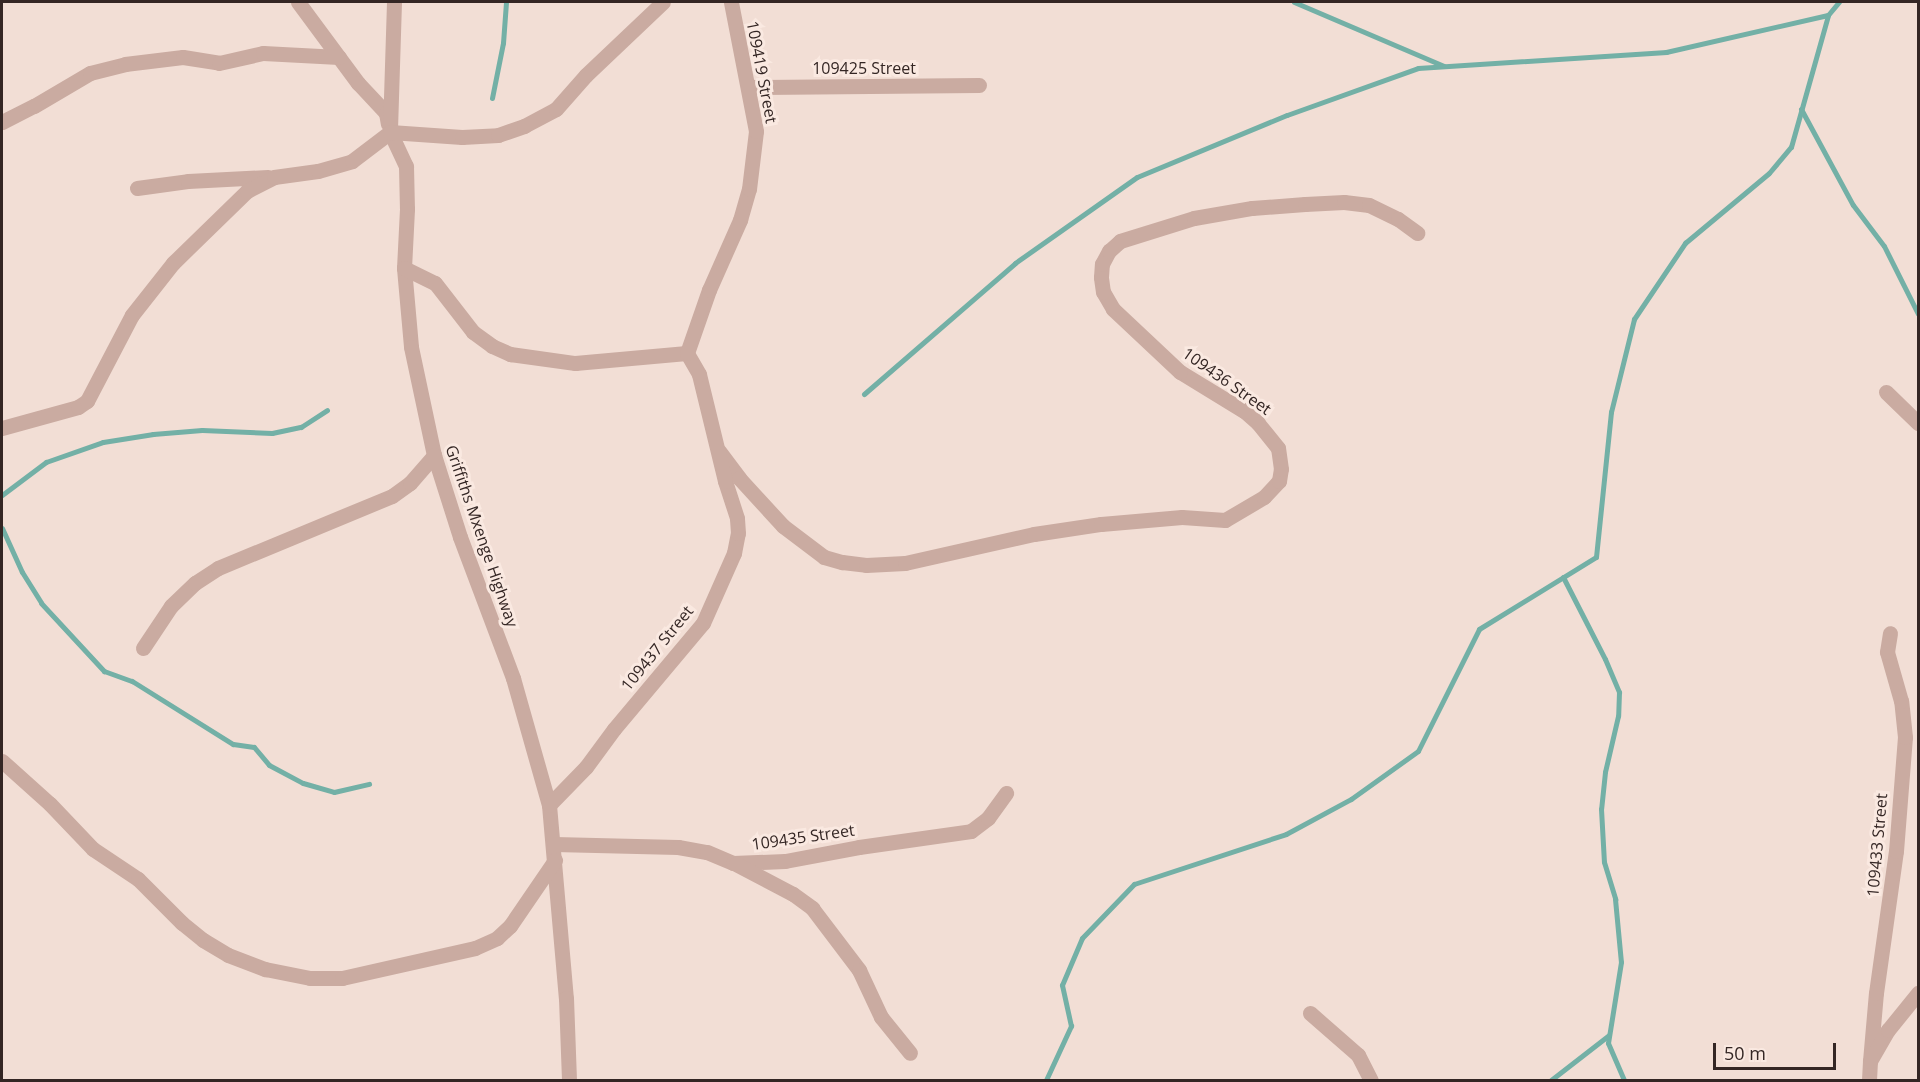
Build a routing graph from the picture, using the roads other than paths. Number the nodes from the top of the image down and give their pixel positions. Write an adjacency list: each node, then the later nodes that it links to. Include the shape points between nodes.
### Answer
1 (298, 2): 5 (street)
2 (394, 2): 9 (street, Griffiths Mxenge Highway)
3 (663, 2): 9 (street, via 556,109 524,126 498,135 462,137)
4 (731, 2): 7 (street, 109419 Street)
5 (339, 57): 8 (street, via 263,53 219,63 183,57 125,64 90,73); 9 (street, via 386,113)
6 (979, 85): 7 (street, 109425 Street)
7 (749, 87): 14 (street, 109419 Street, via 756,130 749,189)
8 (4, 115)
9 (390, 132): 10 (street, via 352,161 318,171); 13 (street, Griffiths Mxenge Highway, via 406,166)
10 (273, 177): 11 (street); 17 (street, via 247,191 173,263 132,315 87,401)
11 (137, 188)
12 (1417, 233): 18 (street, 109436 Street, via 1369,205 1324,203 1252,208 1194,218 1120,241 1109,251 1101,277 1103,292 1113,309 1180,372 1251,417 1278,448 1279,481 1264,497 1225,520 1182,517 1101,524 1034,534 905,563 842,562 824,557 783,526)
13 (404, 268): 14 (street, via 435,284 473,332 510,354 575,363); 19 (street, Griffiths Mxenge Highway, via 411,347)
14 (687, 353): 18 (street, 109437 Street, via 699,374)
15 (1886, 392): 16 (street)
16 (1918, 423)
17 (2, 428)
18 (719, 451): 24 (street, 109437 Street, via 738,533 731,562 707,614 586,767)
19 (434, 455): 21 (street, via 410,483 392,496 218,568 195,583 171,606); 24 (street, Griffiths Mxenge Highway, via 513,678)
20 (1890, 633): 31 (street, 109433 Street, via 1887,652 1901,700 1905,737 1896,851)
21 (143, 648)
22 (2, 761): 26 (street, via 93,849 138,879 204,940 228,955 265,969 310,978 342,978 475,948 496,938 510,926)
23 (1006, 793): 27 (street, 109435 Street, via 988,818 971,831 784,861)
24 (549, 805): 25 (street, Griffiths Mxenge Highway)
25 (554, 844): 26 (street, Griffiths Mxenge Highway); 27 (street, 109435 Street, via 678,847 707,852)
26 (555, 860): 32 (street, Griffiths Mxenge Highway)
27 (733, 863): 30 (street, via 794,894 812,908 859,970 881,1017)
28 (1918, 993): 31 (street, via 1887,1030)
29 (1310, 1012): 33 (street, via 1358,1055)
30 (910, 1053)
31 (1870, 1061): 34 (street, 109433 Street)
32 (569, 1080)
33 (1371, 1080)
34 (1869, 1080)

